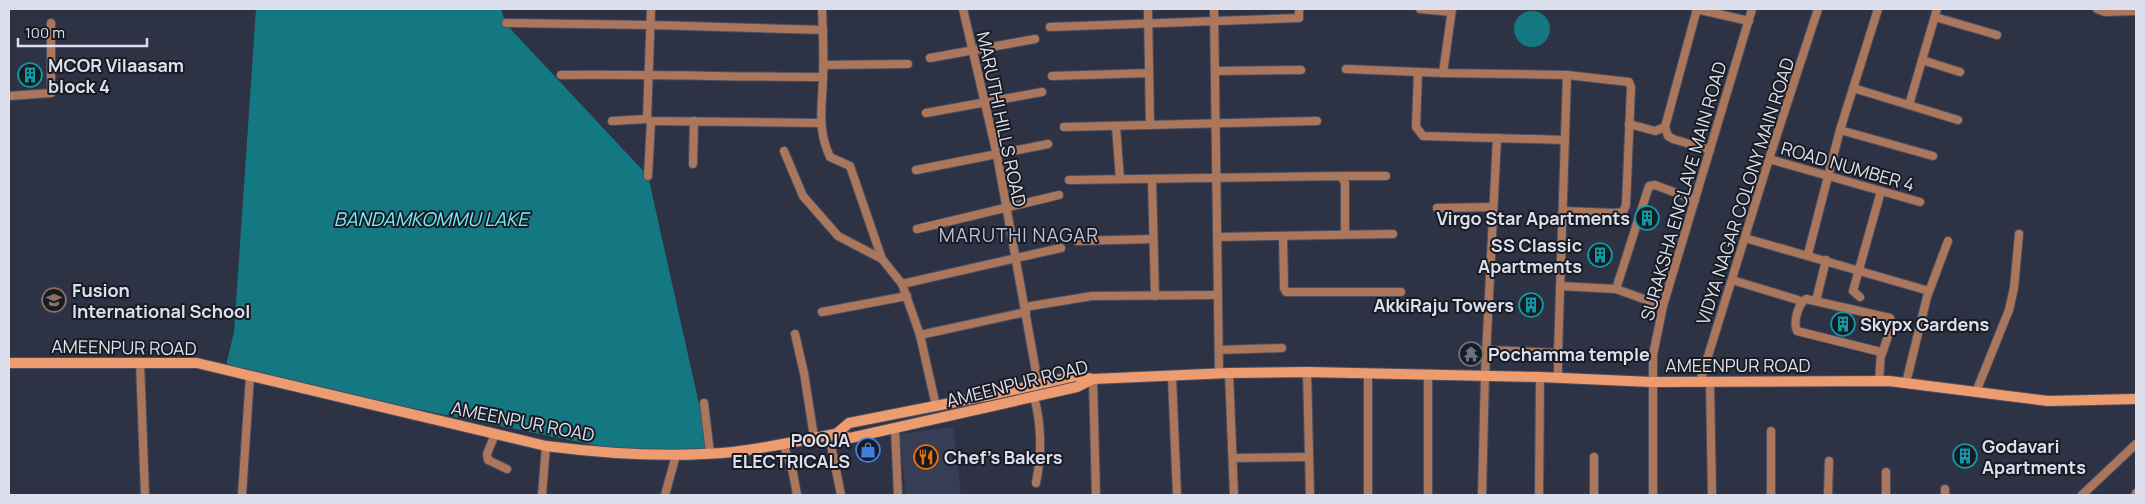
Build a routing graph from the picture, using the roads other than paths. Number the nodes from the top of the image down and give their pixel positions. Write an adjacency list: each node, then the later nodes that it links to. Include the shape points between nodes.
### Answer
1 (652, 9): 21 (street)
2 (822, 9): 23 (street)
3 (963, 9): 26 (street, MARUTHI HILLS ROAD)
4 (1148, 9): 20 (street)
5 (1214, 9): 16 (street)
6 (1299, 9): 16 (street, via 1299,18)
7 (1420, 9): 13 (street)
8 (1697, 9): 17 (street); 60 (street)
9 (1752, 9): 17 (street, SURAKSHA ENCLAVE MAIN ROAD)
10 (1818, 9): 69 (street, VIDYA NAGAR COLONY MAIN ROAD)
11 (1878, 9): 43 (street)
12 (2097, 9): 14 (street, via 2104,12)
13 (1452, 10): 37 (street)
14 (2136, 11)
15 (1936, 13): 24 (street); 28 (street)
16 (1214, 21): 20 (street); 32 (street)
17 (1749, 21): 65 (street, SURAKSHA ENCLAVE MAIN ROAD)
18 (51, 23): 45 (street, via 51,93)
19 (506, 24): 21 (street)
20 (1148, 24): 22 (street); 36 (street)
21 (651, 25): 23 (street); 38 (street)
22 (1050, 27)
23 (823, 30): 30 (street)
24 (1997, 35)
25 (1035, 39): 26 (street)
26 (972, 50): 27 (street); 46 (street, MARUTHI HILLS ROAD)
27 (930, 58)
28 (1922, 60): 35 (street); 47 (street)
29 (908, 64): 30 (street)
30 (823, 65): 42 (street)
31 (1346, 69): 34 (street)
32 (1215, 70): 33 (street); 55 (street)
33 (1300, 70)
34 (1418, 72): 37 (street); 62 (street, via 1416,127 1422,136)
35 (1960, 72)
36 (1149, 73): 41 (street); 57 (street)
37 (1443, 73): 40 (street)
38 (649, 74): 39 (street); 42 (street); 49 (street)
39 (561, 75)
40 (1567, 75): 56 (street, via 1629,82); 63 (street)
41 (1052, 76)
42 (823, 78): 54 (street)
43 (1853, 88): 47 (street); 61 (street)
44 (1042, 92): 46 (street)
45 (9, 96)
46 (984, 102): 48 (street); 67 (street, MARUTHI HILLS ROAD)
47 (1909, 105): 50 (street)
48 (926, 113)
49 (649, 120): 51 (street); 52 (street); 72 (street)
50 (1958, 120)
51 (612, 121)
52 (694, 121): 54 (street); 70 (street)
53 (1316, 121): 55 (street)
54 (820, 123): 101 (street, via 830,158 850,166)
55 (1216, 123): 57 (street); 76 (street)
56 (1629, 124): 60 (street, via 1655,131); 87 (street, via 1626,205 1623,212)
57 (1150, 125): 59 (street)
58 (1064, 127): 59 (street)
59 (1116, 127): 77 (street)
60 (1666, 127): 65 (street, via 1668,136 1673,139)
61 (1840, 130): 68 (street); 75 (street)
62 (1496, 138): 63 (street); 84 (street)
63 (1565, 140): 87 (street)
64 (1048, 144): 67 (street)
65 (1710, 150): 82 (street, SURAKSHA ENCLAVE MAIN ROAD)
66 (784, 152): 101 (street, via 803,196 838,236)
67 (998, 155): 71 (street); 85 (street, MARUTHI HILLS ROAD)
68 (1933, 156)
69 (1769, 159): 75 (street, ROAD NUMBER 4); 94 (street, VIDYA NAGAR COLONY MAIN ROAD)
70 (693, 164)
71 (916, 170)
72 (648, 176)
73 (1341, 176): 74 (street); 76 (street); 89 (street, via 1344,183)
74 (1386, 176)
75 (1829, 176): 80 (street, ROAD NUMBER 4); 99 (street)
76 (1216, 178): 78 (street); 93 (street)
77 (1120, 179): 78 (street); 79 (street)
78 (1152, 179): 95 (street)
79 (1069, 180)
80 (1881, 191): 83 (street, ROAD NUMBER 4); 103 (street)
81 (1059, 195): 85 (street)
82 (1695, 200): 107 (street, via 1655,185 1649,186); 116 (street, SURAKSHA ENCLAVE MAIN ROAD)
83 (1920, 202)
84 (1493, 207): 86 (street); 123 (street)
85 (1006, 208): 88 (street); 100 (street, MARUTHI HILLS ROAD)
86 (1437, 208)
87 (1563, 211): 106 (street)
88 (917, 229)
89 (1345, 234): 90 (street); 92 (street)
90 (1393, 234)
91 (2018, 234): 143 (street, via 2009,310)
92 (1282, 236): 93 (street); 109 (street, via 1286,292)
93 (1217, 237): 110 (street)
94 (1745, 238): 99 (street); 104 (street, VIDYA NAGAR COLONY MAIN ROAD)
95 (1153, 239): 96 (street); 112 (street)
96 (1077, 241)
97 (1948, 241): 108 (street)
98 (1061, 248): 100 (street)
99 (1808, 254): 102 (street)
100 (1016, 258): 105 (street); 117 (street, MARUTHI HILLS ROAD)
101 (882, 260): 105 (street)
102 (1826, 260): 103 (street); 115 (street)
103 (1860, 270): 108 (street); 113 (street, via 1853,291)
104 (1732, 280): 114 (street); 140 (street, VIDYA NAGAR COLONY MAIN ROAD)
105 (902, 284): 111 (street)
106 (1560, 286): 107 (street); 124 (street)
107 (1616, 289): 116 (street)
108 (1930, 291): 142 (street)
109 (1401, 292)
110 (1218, 294): 112 (street); 122 (street)
111 (907, 296): 118 (street); 120 (street)
112 (1155, 296): 117 (street, via 1092,296)
113 (1860, 297)
114 (1798, 300)
115 (1816, 301): 125 (street, via 1890,318 1892,324); 125 (street, via 1806,299 1802,302 1795,325 1797,331)
116 (1663, 306): 139 (street, SURAKSHA ENCLAVE MAIN ROAD)
117 (1026, 310): 120 (street); 141 (street, MARUTHI HILLS ROAD)
118 (822, 312)
119 (795, 334): 153 (street)
120 (920, 336): 147 (street)
121 (1282, 348): 122 (street)
122 (1219, 350): 129 (street)
123 (1488, 350): 124 (street); 133 (street)
124 (1558, 353): 136 (street)
125 (1882, 354): 138 (street)
126 (140, 362): 127 (street, AMEENPUR ROAD); 132 (street, AMEENPUR ROAD, via 197,363); 166 (street)
127 (9, 363)
128 (1308, 372): 129 (street, AMEENPUR ROAD); 130 (street, AMEENPUR ROAD); 160 (street)
129 (1224, 373): 134 (street, AMEENPUR ROAD); 161 (street)
130 (1368, 373): 131 (street, AMEENPUR ROAD); 177 (street)
131 (1428, 375): 133 (street, AMEENPUR ROAD); 178 (street)
132 (250, 376): 151 (street, AMEENPUR ROAD); 167 (street)
133 (1485, 376): 135 (street, AMEENPUR ROAD); 179 (street)
134 (1172, 377): 137 (street, AMEENPUR ROAD); 174 (street)
135 (1540, 377): 136 (street, AMEENPUR ROAD); 180 (street)
136 (1558, 378): 139 (street, AMEENPUR ROAD)
137 (1093, 379): 141 (street, via 1075,376); 144 (street, AMEENPUR ROAD, via 1077,387); 173 (street)
138 (1879, 381): 140 (street, AMEENPUR ROAD); 142 (street, AMEENPUR ROAD)
139 (1651, 382): 140 (street, AMEENPUR ROAD); 182 (street, SURAKSHA ENCLAVE MAIN ROAD)
140 (1705, 382): 183 (street, VIDYA NAGAR COLONY MAIN ROAD)
141 (1038, 383): 147 (street)
142 (1906, 383): 143 (street, AMEENPUR ROAD)
143 (1976, 392): 145 (street, AMEENPUR ROAD, via 2048,401)
144 (1034, 397): 149 (street, AMEENPUR ROAD); 165 (street, via 1040,417 1041,442)
145 (2134, 399)
146 (704, 403): 157 (street)
147 (936, 406): 148 (street)
148 (900, 414): 149 (street); 152 (street, via 849,423)
149 (898, 428): 152 (street, AMEENPUR ROAD, via 850,438); 172 (street)
150 (1771, 431): 184 (street)
151 (495, 434): 155 (street, AMEENPUR ROAD); 163 (street, via 486,454 488,460)
152 (833, 434): 153 (street, AMEENPUR ROAD); 171 (street)
153 (814, 437): 154 (street, AMEENPUR ROAD)
154 (783, 443): 157 (street, AMEENPUR ROAD); 170 (street)
155 (546, 446): 158 (street, AMEENPUR ROAD, via 604,454); 168 (street)
156 (2134, 448): 187 (street)
157 (710, 453): 158 (street, AMEENPUR ROAD)
158 (676, 455): 169 (street)
159 (1594, 456): 181 (street)
160 (1309, 457): 161 (street); 176 (street)
161 (1232, 458): 175 (street)
162 (1829, 461): 185 (street)
163 (507, 469)
164 (1886, 472): 186 (street)
165 (1036, 483)
166 (144, 495)
167 (242, 495)
168 (542, 495)
169 (665, 495)
170 (797, 495)
171 (841, 495)
172 (898, 495)
173 (1096, 495)
174 (1177, 495)
175 (1234, 495)
176 (1310, 495)
177 (1368, 495)
178 (1428, 495)
179 (1482, 495)
180 (1539, 495)
181 (1594, 495)
182 (1653, 495)
183 (1712, 495)
184 (1771, 495)
185 (1828, 495)
186 (1886, 495)
187 (2082, 495)

